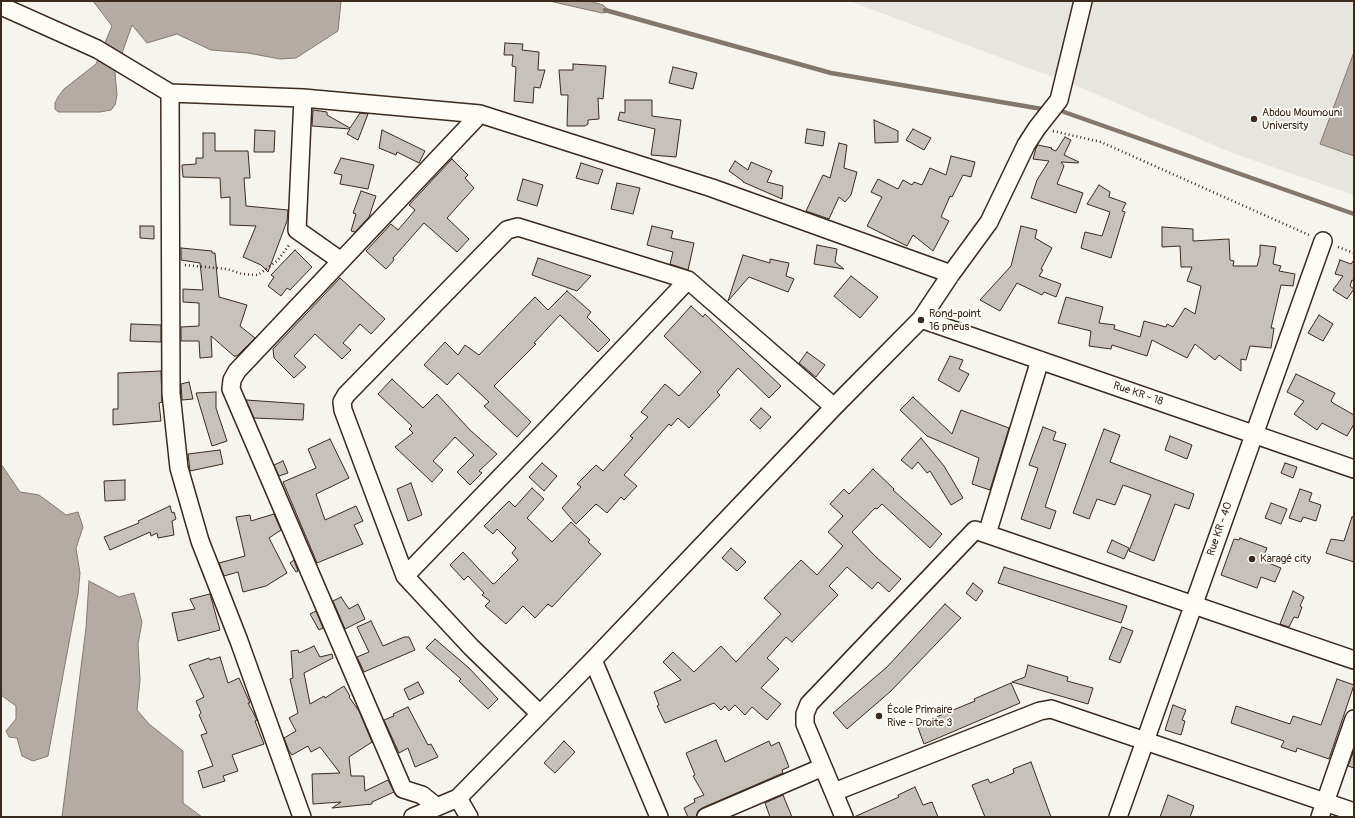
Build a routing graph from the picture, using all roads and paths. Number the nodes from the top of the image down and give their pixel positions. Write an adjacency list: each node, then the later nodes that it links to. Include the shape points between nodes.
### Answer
1 (1083, 1): 6 (street, via 1059,100)
2 (1, 6): 3 (street, via 97,50)
3 (170, 93): 4 (street); 11 (street)
4 (303, 98): 5 (street); 7 (street)
5 (480, 114): 10 (street); 12 (street, via 712,188)
6 (1037, 128): 8 (path, via 1101,142); 12 (street, via 989,222)
7 (297, 230): 10 (street); 11 (path, via 277,261 258,275 242,274 227,269)
8 (1323, 241): 9 (path); 17 (street, Rue KR - 40)
9 (1354, 253)
10 (341, 261): 30 (street, via 237,371 232,380 232,389 403,788 422,795)
11 (171, 264): 33 (street, via 171,393 179,468 200,541)
12 (951, 274): 14 (street)
13 (688, 280): 16 (street); 20 (street); 20 (street, via 512,227 346,395 342,402 343,410)
14 (922, 319): 15 (street, Rue KR - 18); 16 (street)
15 (1040, 360): 17 (street, Rue KR - 18); 19 (street)
16 (834, 407): 22 (street)
17 (1253, 434): 18 (street, Rue KR - 18); 21 (street, Rue KR - 40)
18 (1354, 469)
19 (987, 534): 21 (street); 27 (street, via 975,530 809,704 805,724)
20 (405, 576): 24 (street, via 471,647)
21 (1193, 604): 23 (street); 26 (street, Rue KR - 40)
22 (593, 660): 24 (street); 36 (street)
23 (1354, 660)
24 (540, 714): 29 (street)
25 (1354, 719): 31 (street)
26 (1145, 742): 28 (street, via 1051,709 1040,711); 31 (street); 39 (street, Rue KR - 40)
27 (822, 767): 28 (street); 37 (street)
28 (834, 792): 38 (street)
29 (458, 798): 30 (street); 35 (street)
30 (437, 807): 34 (street)
31 (1323, 810): 32 (street)
32 (1354, 812)
33 (302, 817)
34 (413, 817)
35 (469, 817)
36 (659, 817)
37 (706, 817)
38 (844, 817)
39 (1118, 817)

